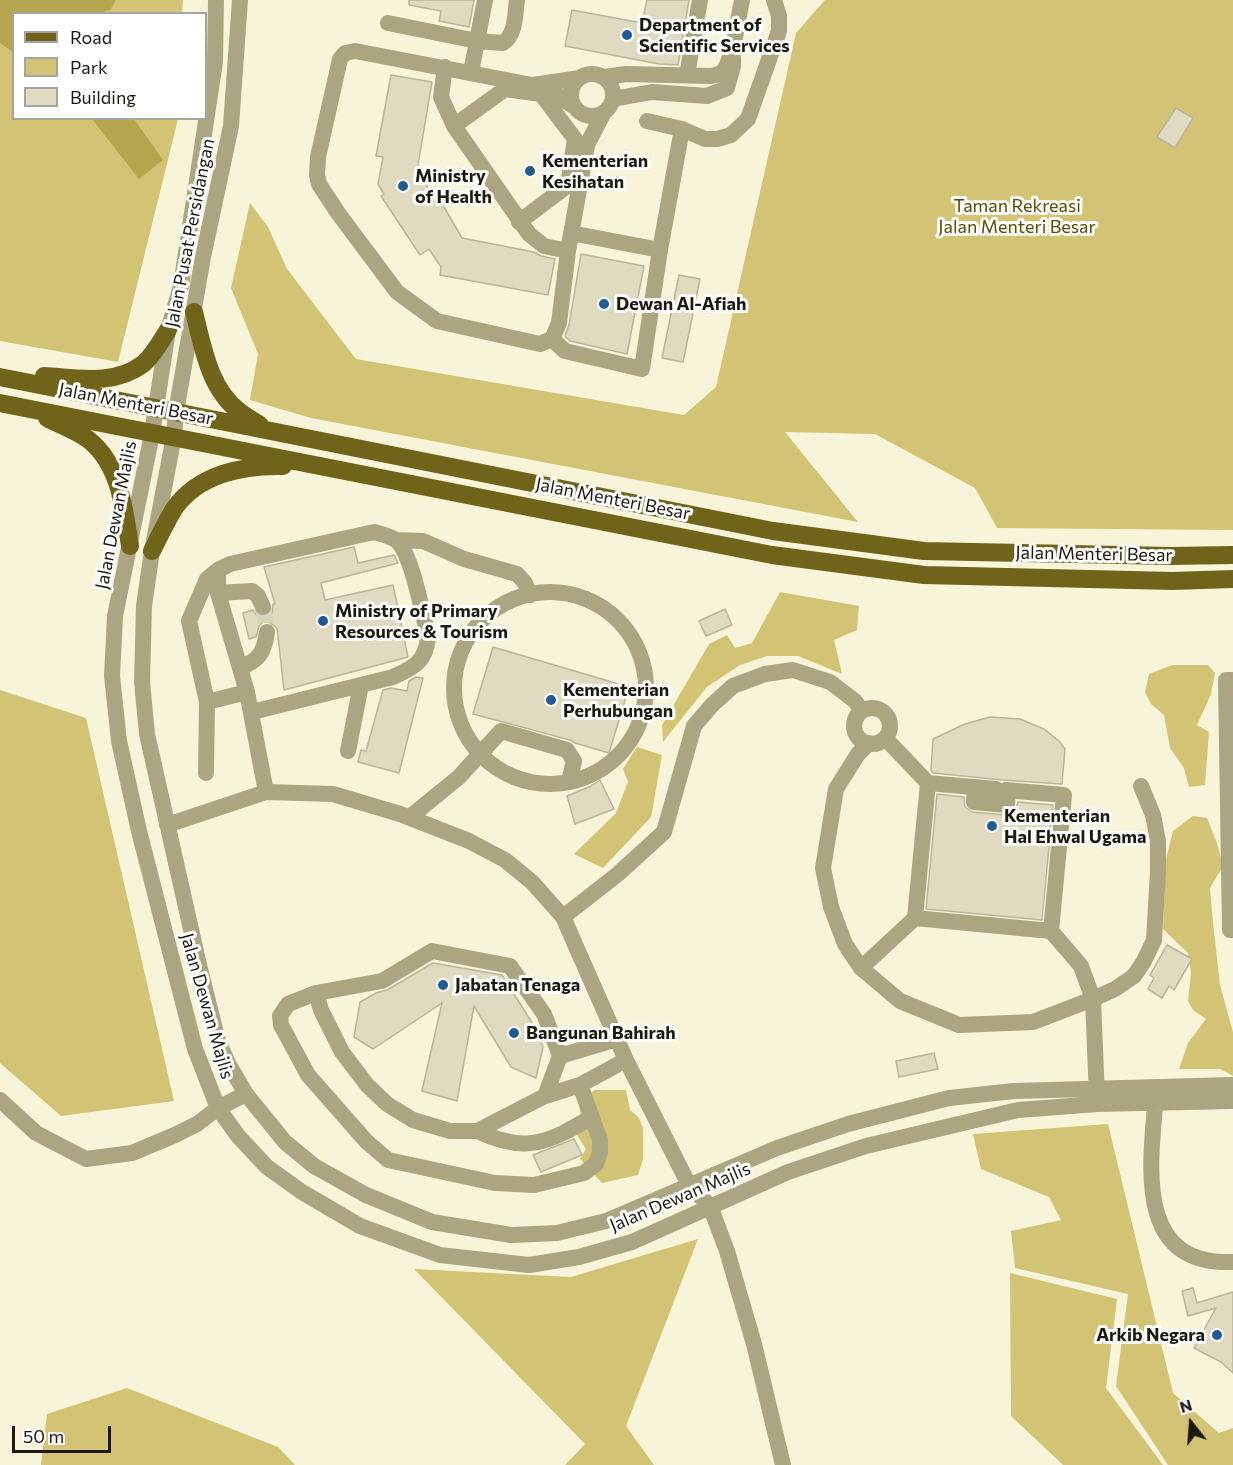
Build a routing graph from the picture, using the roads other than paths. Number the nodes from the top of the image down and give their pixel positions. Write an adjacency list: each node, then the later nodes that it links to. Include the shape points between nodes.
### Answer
1 (216, 0): 19 (street, Jalan Pusat Persidangan, via 215,62)
2 (240, 0): 29 (street, Jalan Pusat Persidangan, via 231,126)
3 (484, 0): 9 (street)
4 (517, 0): 9 (street, via 510,38 503,43)
5 (700, 0): 13 (street)
6 (742, 0): 10 (street)
7 (774, 0): 23 (street, via 779,31 748,119 731,135 717,139 705,139)
8 (388, 23): 9 (street)
9 (477, 41): 12 (street)
10 (733, 42): 13 (street, via 725,69 720,73); 17 (street, via 733,66 727,88 707,96 652,92)
11 (445, 67): 12 (street); 22 (street, via 441,97); 31 (street, via 355,51 345,53 340,59 318,157 319,184 397,292 426,314 437,321 517,340 540,344)
12 (471, 72): 16 (street)
13 (687, 75): 14 (street)
14 (604, 77): 15 (street, via 596,74); 17 (street, via 613,91)
15 (580, 78): 16 (street); 18 (street, via 571,92)
16 (532, 85): 18 (street)
17 (609, 106): 18 (street, via 589,116); 24 (street)
18 (578, 110): 24 (street)
19 (207, 115)
20 (206, 120): 30 (street, Jalan Pusat Persidangan, via 181,286)
21 (647, 121): 23 (street)
22 (454, 126): 25 (street); 25 (street, via 505,89 541,94 575,139 568,185)
23 (682, 129): 27 (street)
24 (587, 146): 26 (street)
25 (519, 222): 28 (street, via 544,246)
26 (571, 233): 27 (street); 28 (street)
27 (660, 250): 31 (street, via 642,369 565,351)
28 (568, 251): 31 (street, via 559,323)
29 (194, 312): 36 (street, Jalan Pusat Persidangan); 37 (main road, via 216,383 240,412)
30 (168, 330): 32 (main road, via 144,363 102,380); 34 (street, Jalan Pusat Persidangan)
31 (552, 339)
32 (0, 376): 34 (main road, Jalan Menteri Besar)
33 (0, 403): 35 (main road, Jalan Menteri Besar)
34 (156, 408): 36 (main road, Jalan Menteri Besar); 38 (street, Jalan Dewan Majlis)
35 (31, 409): 38 (main road, Jalan Menteri Besar); 42 (main road, via 88,439 103,455 115,475)
36 (176, 412): 37 (main road, Jalan Menteri Besar); 39 (street, Jalan Pusat Persidangan)
37 (271, 431): 44 (main road, Jalan Menteri Besar, via 773,531 924,551)
38 (152, 434): 39 (main road, Jalan Menteri Besar); 42 (street, Jalan Dewan Majlis)
39 (174, 436): 40 (main road, Jalan Menteri Besar); 43 (street, Jalan Dewan Majlis)
40 (330, 467): 43 (main road, via 260,466 221,474 196,488 175,508); 46 (main road, Jalan Menteri Besar, via 772,555 924,575)
41 (396, 540): 45 (street, via 374,532); 48 (street, via 423,542 517,574); 53 (street, via 410,566 428,637 427,648 413,668)
42 (130, 546): 79 (street, Jalan Dewan Majlis, via 115,616 112,676 119,741)
43 (152, 551): 67 (street, Jalan Dewan Majlis, via 144,606 142,682 147,734)
44 (1233, 555)
45 (218, 570): 47 (street); 55 (street, via 207,579 189,621)
46 (1233, 579)
47 (218, 593): 49 (street, via 252,591); 51 (street)
48 (530, 595): 60 (street, via 512,600 489,614 471,633 459,656 454,682 456,708 465,733); 62 (street, via 563,593 588,600 611,614 629,632 641,656 646,681 645,707 636,732 621,753 600,770)
49 (263, 607)
50 (267, 632): 51 (street, via 266,643 255,661)
51 (240, 668): 54 (street)
52 (1233, 680): 70 (street, via 1226,680)
53 (361, 685): 57 (street); 59 (street)
54 (247, 692): 55 (street); 57 (street)
55 (207, 702): 61 (street)
56 (862, 711): 58 (street, via 855,729 862,741); 58 (street, via 874,708 886,714 890,726); 68 (street, via 830,682 793,670 765,674 733,686 694,726 664,832)
57 (252, 712): 65 (street)
58 (877, 740): 63 (street); 72 (street, via 858,754 836,789 823,868 831,907 845,944)
59 (348, 751)
60 (480, 754): 62 (street, via 500,770 524,781); 62 (street, via 501,731 567,750 574,761); 66 (street, via 459,777)
61 (206, 773)
62 (569, 781)
63 (928, 783): 69 (street); 71 (street, via 975,787 974,802 1007,805 1003,789 1064,795)
64 (1141, 786): 74 (street, via 1153,815 1158,842 1154,940 1134,976)
65 (266, 792): 66 (street, via 333,794); 67 (street)
66 (410, 817): 68 (street, via 505,860 532,882)
67 (168, 825): 78 (street, Jalan Dewan Majlis, via 218,1041)
68 (563, 917): 75 (street)
69 (915, 918): 71 (street); 72 (street)
70 (1233, 930)
71 (1051, 931): 74 (street, via 1081,966)
72 (861, 968): 74 (street, via 900,1001 958,1025 1033,1022)
73 (316, 993): 76 (street, via 382,981 432,951 510,966 544,1014); 89 (street, via 288,1004 280,1016 281,1025 308,1075 388,1160 495,1183 534,1185 584,1173 596,1164 600,1140); 90 (street, via 342,1052 387,1104 413,1120 450,1131)
74 (1093, 999): 85 (street)
75 (617, 1039): 76 (street); 77 (street)
76 (560, 1056): 84 (street)
77 (626, 1060): 80 (street); 91 (street)
78 (229, 1065): 79 (street); 82 (street, Jalan Dewan Majlis)
79 (203, 1073): 88 (street, Jalan Dewan Majlis)
80 (580, 1085): 84 (street); 89 (street)
81 (1233, 1085): 83 (street, Jalan Dewan Majlis)
82 (246, 1094): 88 (street); 91 (street, Jalan Dewan Majlis, via 285,1142 314,1166 366,1195 432,1222 511,1235 557,1233 606,1221)
83 (1156, 1095): 85 (street, Jalan Dewan Majlis); 87 (street, Jalan Dewan Majlis); 93 (street, via 1150,1172 1158,1217 1179,1249 1215,1263)
84 (546, 1096): 90 (street)
85 (1097, 1096): 91 (street, Jalan Dewan Majlis, via 1014,1091 950,1098 787,1144); 92 (street, Jalan Dewan Majlis, via 1018,1110 866,1146 788,1172)
86 (0, 1100): 88 (street, via 36,1133 86,1159 132,1153 197,1124)
87 (1233, 1101)
88 (218, 1108): 92 (street, Jalan Dewan Majlis, via 267,1167 302,1192 360,1226 440,1255 529,1265 579,1257 632,1242)
89 (592, 1117): 90 (street, via 539,1143 515,1145)
90 (477, 1131)
91 (689, 1185): 92 (street)
92 (710, 1206): 94 (street, via 754,1344)
93 (1233, 1262)
94 (783, 1465)

